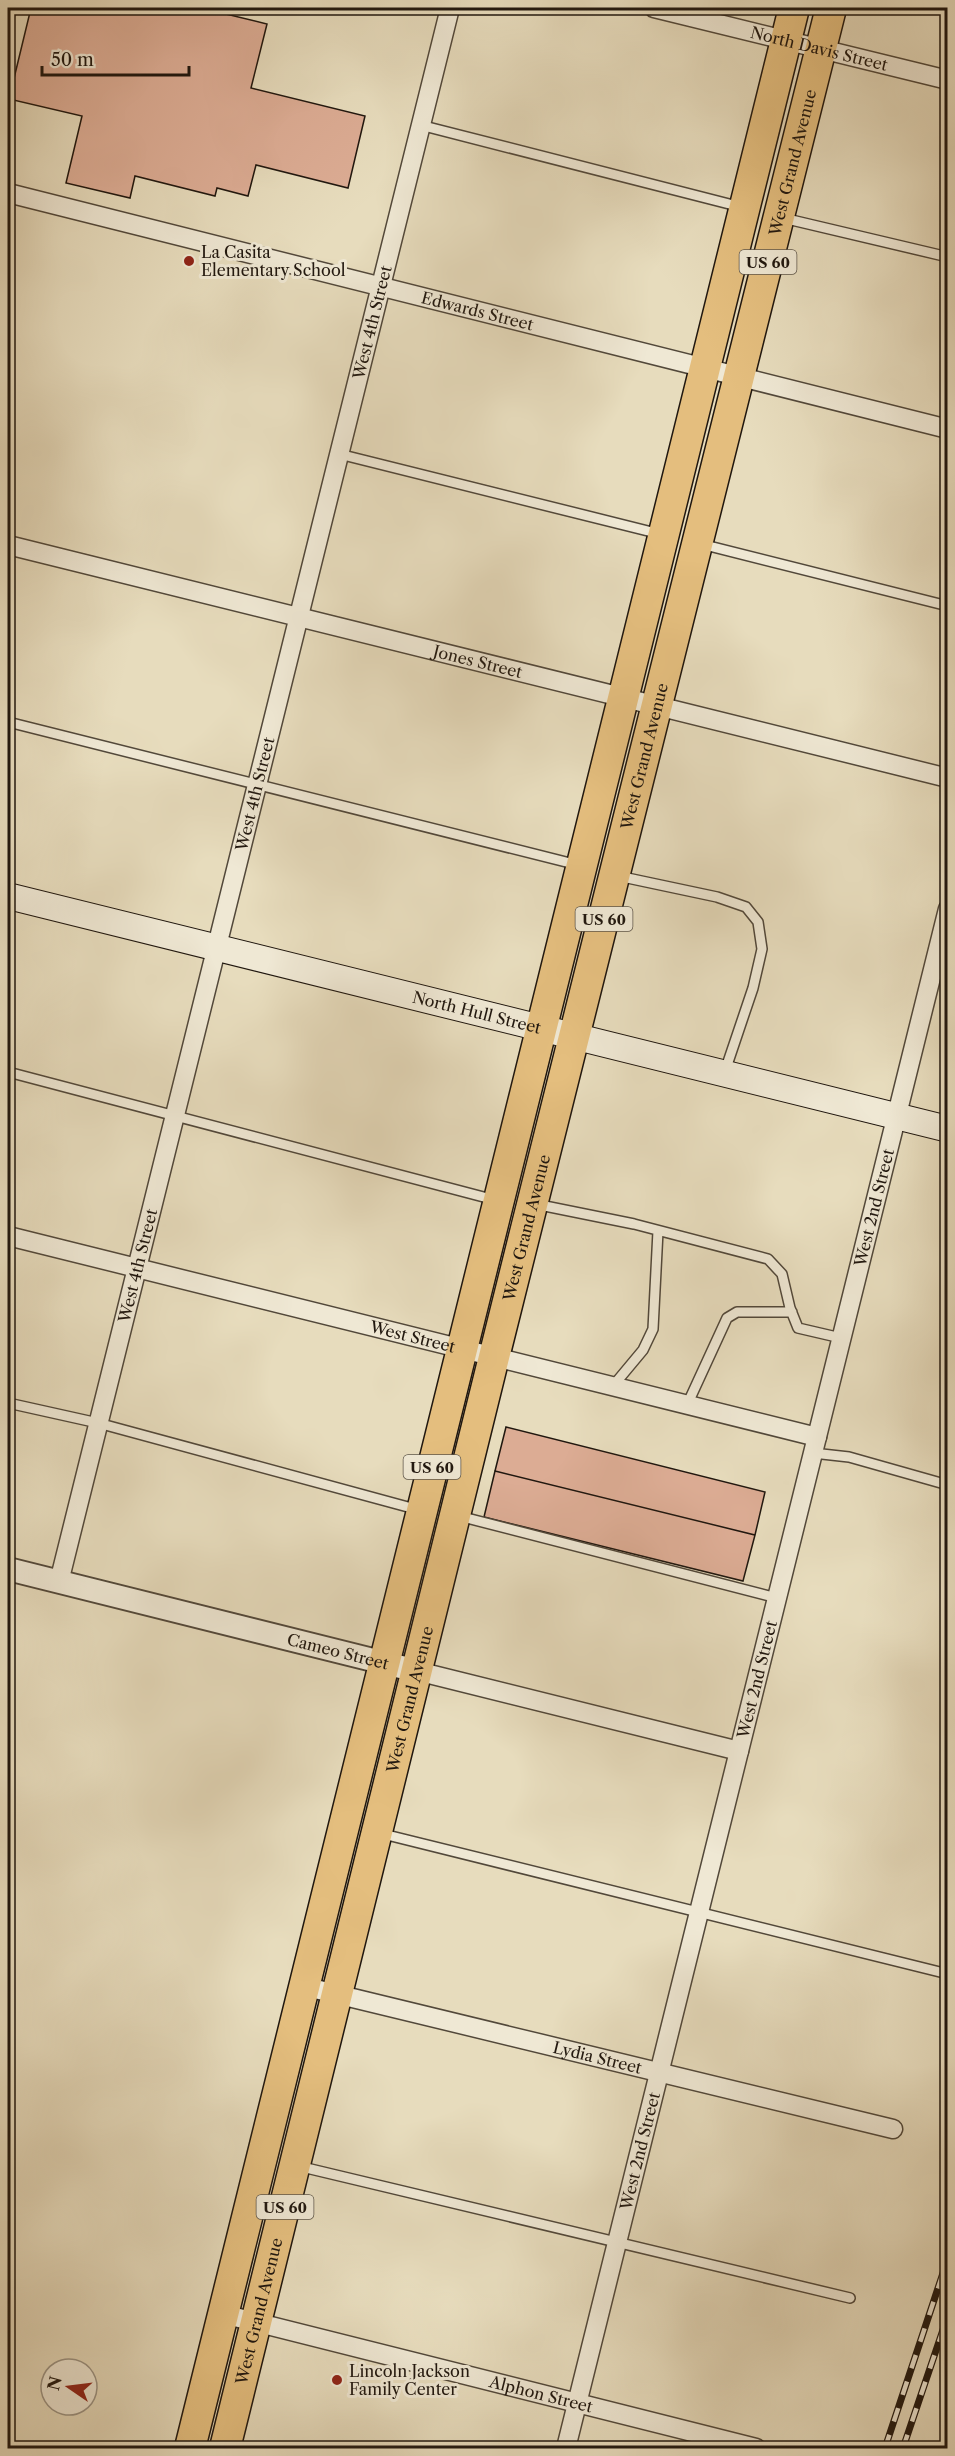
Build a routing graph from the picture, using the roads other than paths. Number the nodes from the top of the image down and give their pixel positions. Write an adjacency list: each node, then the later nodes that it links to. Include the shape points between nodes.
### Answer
1 (11, 8): 6 (lane)
2 (450, 8): 10 (street, West 4th Street)
3 (654, 8): 7 (street, North Davis Street)
4 (794, 8): 7 (highway, West Grand Avenue / US 60)
5 (831, 8): 8 (highway, West Grand Avenue / US 60)
6 (8, 21)
7 (786, 40): 8 (street, North Davis Street); 12 (highway, West Grand Avenue / US 60)
8 (821, 49): 9 (street, North Davis Street); 13 (highway, West Grand Avenue / US 60)
9 (948, 80)
10 (420, 125): 12 (lane); 15 (street, West 4th Street)
11 (8, 193): 15 (street, Edwards Street)
12 (744, 207): 16 (highway, West Grand Avenue / US 60)
13 (779, 217): 14 (lane); 17 (highway, West Grand Avenue / US 60)
14 (948, 257)
15 (380, 287): 16 (street, Edwards Street); 19 (street, West 4th Street)
16 (704, 369): 17 (street, Edwards Street); 20 (highway, West Grand Avenue / US 60)
17 (740, 378): 18 (street, Edwards Street); 21 (highway, West Grand Avenue / US 60)
18 (948, 429)
19 (339, 453): 20 (lane); 24 (street, West 4th Street)
20 (663, 534): 25 (highway, West Grand Avenue / US 60)
21 (698, 543): 23 (lane); 26 (highway, West Grand Avenue / US 60)
22 (8, 545): 24 (street, Jones Street)
23 (948, 606)
24 (298, 617): 25 (street, Jones Street); 29 (street, West 4th Street)
25 (622, 697): 26 (street, Jones Street); 30 (highway, West Grand Avenue / US 60)
26 (657, 706): 28 (street, Jones Street); 31 (highway, West Grand Avenue / US 60)
27 (8, 722): 29 (lane)
28 (948, 778)
29 (257, 783): 30 (lane); 34 (street, West 4th Street)
30 (581, 865): 35 (highway, West Grand Avenue / US 60)
31 (615, 875): 36 (highway, West Grand Avenue / US 60); 38 (lane, via 726,900 746,907 758,922 762,950)
32 (8, 896): 34 (main road, North Hull Street)
33 (948, 909): 40 (street, West 2nd Street)
34 (216, 948): 35 (main road, North Hull Street); 39 (street, West 4th Street)
35 (541, 1028): 36 (main road, North Hull Street); 42 (highway, West Grand Avenue / US 60)
36 (575, 1036): 38 (main road, North Hull Street); 43 (highway, West Grand Avenue / US 60)
37 (8, 1072): 39 (lane)
38 (724, 1073): 40 (main road, North Hull Street)
39 (175, 1114): 42 (lane); 46 (street, West 4th Street)
40 (896, 1116): 41 (main road, North Hull Street); 48 (street, West 2nd Street)
41 (948, 1129)
42 (499, 1201): 49 (highway, West Grand Avenue / US 60)
43 (533, 1203): 44 (lane); 50 (highway, West Grand Avenue / US 60)
44 (658, 1231): 47 (lane, via 768,1259 782,1274); 51 (lane, via 653,1329 643,1350)
45 (8, 1236): 46 (street, West Street)
46 (137, 1269): 49 (street, West Street); 54 (street, West 4th Street)
47 (792, 1312): 48 (lane, via 798,1328); 53 (lane, via 737,1312 727,1318)
48 (841, 1338): 55 (street, West 2nd Street)
49 (462, 1349): 50 (street, West Street); 57 (highway, West Grand Avenue / US 60)
50 (494, 1357): 51 (street, West Street); 58 (highway, West Grand Avenue / US 60)
51 (613, 1386): 53 (street, West Street)
52 (8, 1403): 54 (lane)
53 (687, 1405): 55 (street, West Street)
54 (98, 1424): 57 (lane); 60 (street, West 4th Street)
55 (815, 1445): 56 (lane); 61 (street, West 2nd Street)
56 (948, 1485)
57 (421, 1511): 62 (highway, West Grand Avenue / US 60)
58 (456, 1515): 61 (lane); 63 (highway, West Grand Avenue / US 60)
59 (8, 1569): 60 (street, Cameo Street)
60 (59, 1582): 62 (street, Cameo Street)
61 (777, 1598): 64 (street, West 2nd Street)
62 (385, 1663): 63 (street, Cameo Street); 68 (highway, West Grand Avenue / US 60)
63 (417, 1671): 64 (street, Cameo Street); 65 (highway, West Grand Avenue / US 60)
64 (739, 1750): 66 (street, West 2nd Street)
65 (378, 1832): 66 (lane); 69 (highway, West Grand Avenue / US 60)
66 (699, 1912): 67 (lane); 70 (street, West 2nd Street)
67 (948, 1974)
68 (303, 1986): 69 (street, Lydia Street); 75 (highway, West Grand Avenue / US 60)
69 (339, 1995): 70 (street, Lydia Street); 72 (highway, West Grand Avenue / US 60)
70 (659, 2073): 71 (street, Lydia Street); 73 (street, West 2nd Street)
71 (893, 2129)
72 (296, 2166): 73 (lane); 76 (highway, West Grand Avenue / US 60)
73 (617, 2241): 74 (lane); 77 (street, West 2nd Street)
74 (850, 2298)
75 (223, 2314): 76 (street, Alphon Street); 78 (highway, West Grand Avenue / US 60)
76 (256, 2323): 77 (street, Alphon Street); 79 (highway, West Grand Avenue / US 60)
77 (577, 2403): 80 (street, West 2nd Street); 81 (street, Alphon Street)
78 (190, 2448)
79 (225, 2448)
80 (566, 2448)
81 (756, 2448)

